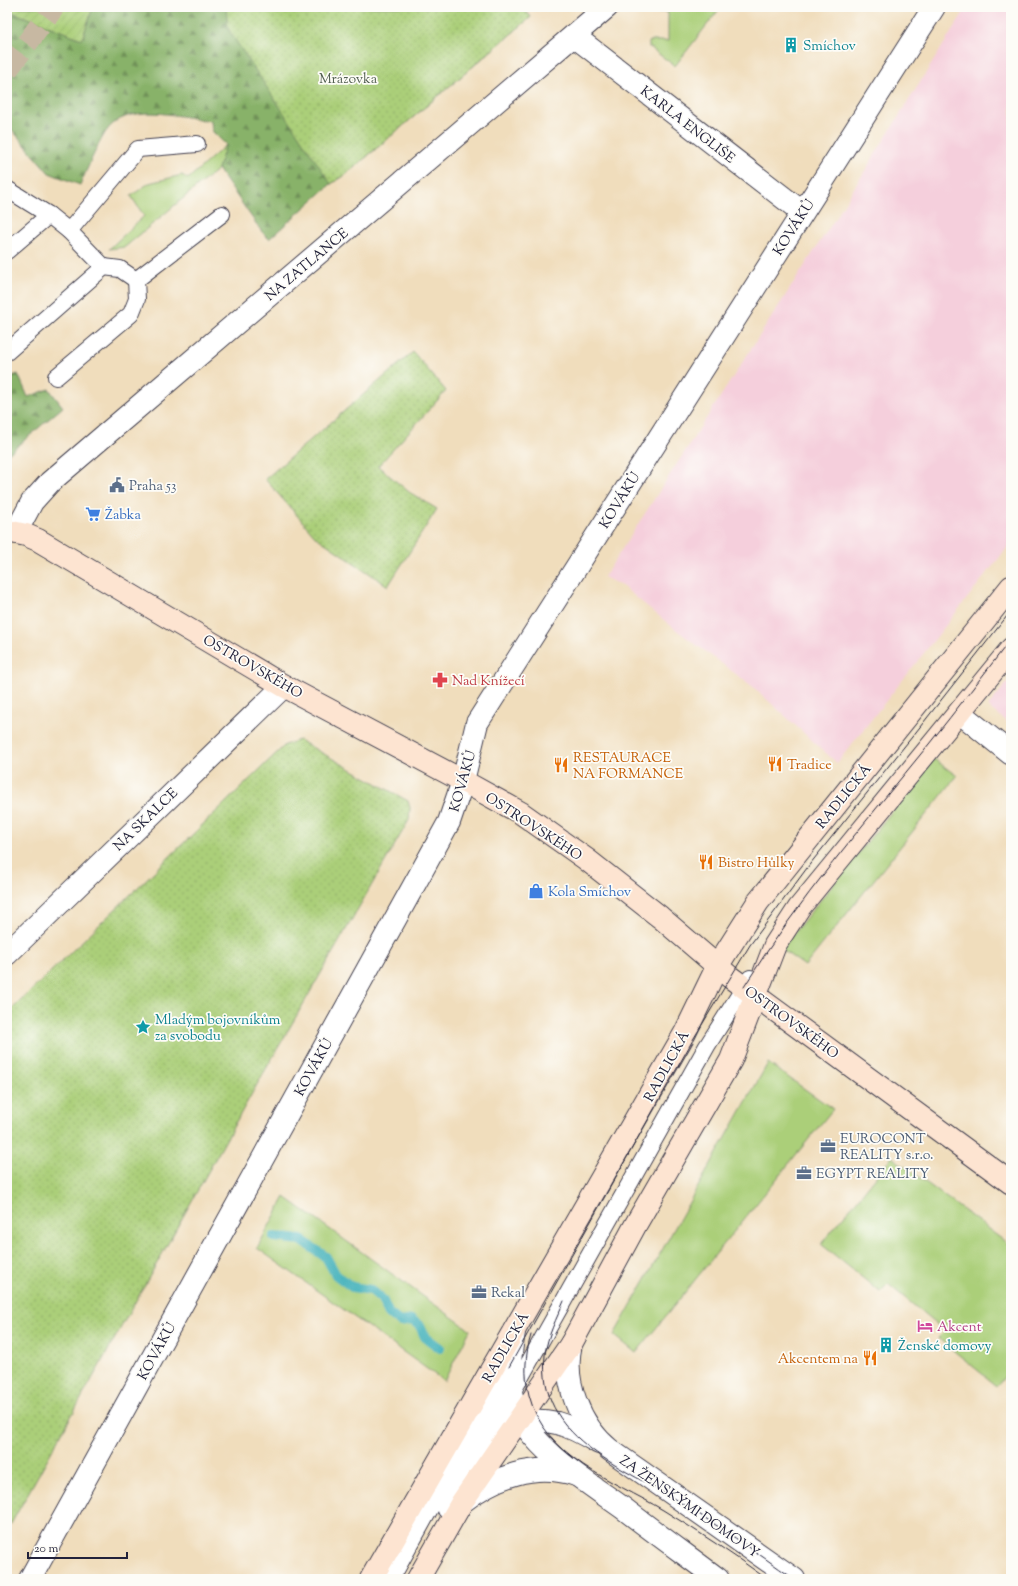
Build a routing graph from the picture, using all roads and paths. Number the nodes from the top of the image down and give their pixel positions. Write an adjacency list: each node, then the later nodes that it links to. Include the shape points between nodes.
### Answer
1 (607, 7): 3 (street, NA ZATLANCE)
2 (934, 7): 6 (street, KOVÁKŮ)
3 (574, 36): 6 (street, KARLA ENGLIŠE); 15 (street, NA ZATLANCE, via 50,482)
4 (197, 144): 9 (lane, via 138,149)
5 (7, 189): 8 (lane)
6 (802, 212): 21 (street, KOVÁKŮ, via 477,723)
7 (222, 214): 12 (lane)
8 (49, 215): 9 (lane); 10 (lane)
9 (69, 231): 11 (lane)
10 (7, 251)
11 (104, 267): 12 (lane, via 120,269); 13 (lane)
12 (136, 280): 14 (lane, via 137,298 131,314)
13 (7, 352)
14 (56, 377)
15 (12, 531): 18 (main road, OSTROVSKÉHO, via 38,540)
16 (1011, 587): 23 (main road, RADLICKÁ, via 758,902)
17 (1011, 649): 19 (main road)
18 (284, 686): 21 (main road, OSTROVSKÉHO); 22 (street, NA SKALCE)
19 (960, 713): 20 (street); 24 (main road, via 799,908)
20 (1011, 754)
21 (463, 780): 23 (main road, OSTROVSKÉHO, via 521,813 586,859); 37 (street, KOVÁKŮ, via 449,822)
22 (7, 954)
23 (718, 965): 24 (main road, OSTROVSKÉHO); 26 (main road, RADLICKÁ, via 685,1033)
24 (750, 991): 25 (main road, OSTROVSKÉHO); 27 (main road, via 731,1060 636,1224); 29 (lane, via 707,1046)
25 (1011, 1183)
26 (514, 1332): 28 (street); 34 (main road, RADLICKÁ)
27 (571, 1344): 30 (main road); 33 (street, via 568,1366 575,1397 589,1427)
28 (509, 1367): 29 (street); 32 (lane)
29 (512, 1393): 30 (street); 31 (lane)
30 (520, 1421): 31 (street); 33 (street, via 557,1423); 35 (street, via 544,1447); 36 (main road)
31 (492, 1430): 32 (street); 40 (lane)
32 (467, 1443): 34 (street); 39 (lane)
33 (605, 1446): 43 (street, ZA ŽENSKÝMI DOMOVY)
34 (430, 1476): 38 (main road, RADLICKÁ)
35 (581, 1477): 36 (street, via 557,1470 530,1470 496,1481); 42 (street)
36 (462, 1502): 41 (main road)
37 (30, 1579)
38 (371, 1579)
39 (391, 1579)
40 (407, 1579)
41 (418, 1579)
42 (718, 1579)
43 (794, 1579)

